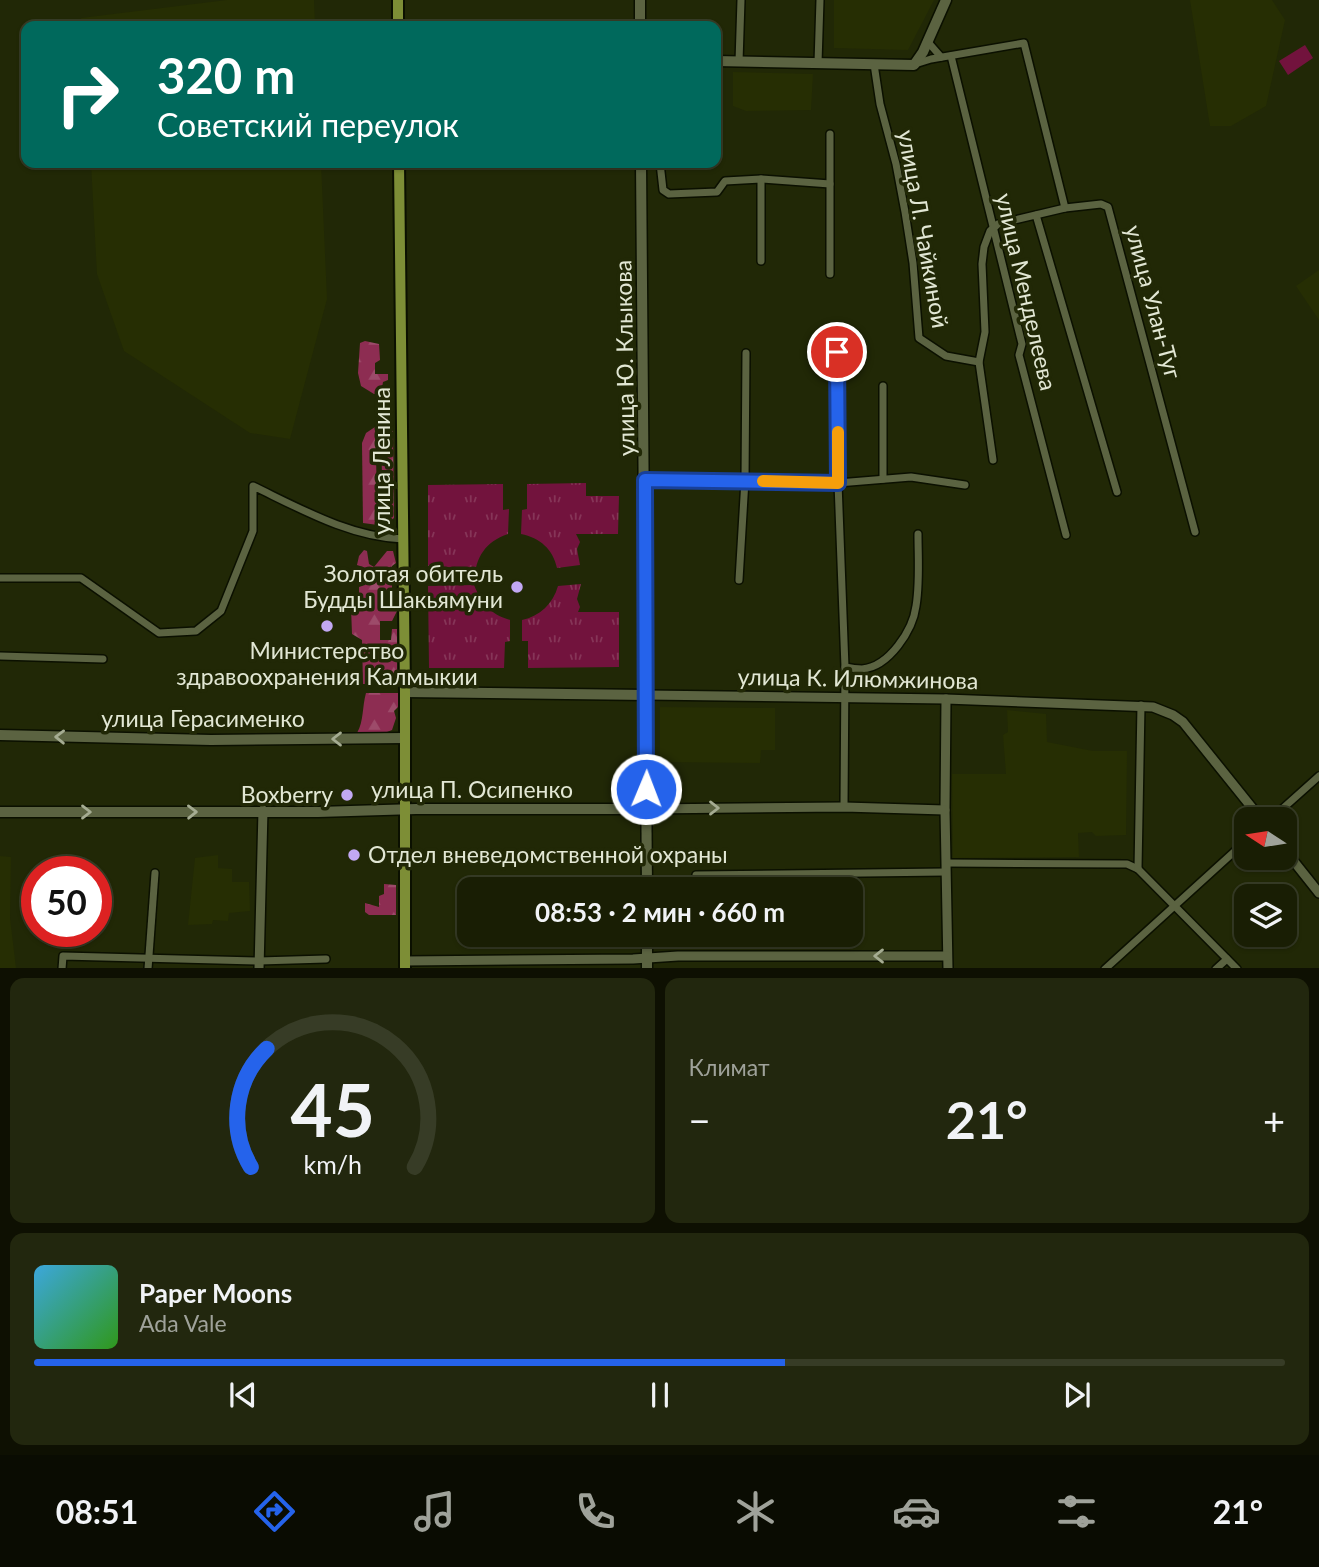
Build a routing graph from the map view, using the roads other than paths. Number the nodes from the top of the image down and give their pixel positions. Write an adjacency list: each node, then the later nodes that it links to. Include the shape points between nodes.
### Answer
1 (398, 0): 6 (main road)
2 (640, 0): 7 (main road)
3 (741, 0): 12 (street)
4 (820, 0): 13 (street)
5 (946, 0): 8 (main road)
6 (398, 21)
7 (640, 21)
8 (928, 41): 10 (street); 15 (main road)
9 (951, 56): 10 (street); 22 (street, via 1024,43); 24 (street, улица Менделеева)
10 (941, 57): 15 (street)
11 (721, 61): 12 (main road)
12 (739, 62): 13 (main road)
13 (818, 63): 14 (main road)
14 (873, 64): 15 (main road); 29 (street, улица Л. Чайкиной, via 905,212 919,338 946,356)
15 (914, 65)
16 (830, 134): 21 (street)
17 (399, 168): 41 (main road, улица Ленина)
18 (641, 168): 33 (main road, улица Ю. Клыкова)
19 (659, 168): 20 (street, via 663,190 669,194 717,192 725,181)
20 (761, 179): 21 (street); 25 (street)
21 (830, 184): 26 (street)
22 (1065, 208): 23 (street); 38 (street, улица Улан-Туг, via 1108,207)
23 (1036, 215): 24 (street); 37 (street)
24 (993, 229): 29 (street, via 982,264 985,332); 40 (street, улица Менделеева, via 1021,344 1019,355)
25 (761, 261)
26 (830, 274)
27 (837, 352): 35 (street)
28 (746, 353): 34 (street)
29 (979, 362): 31 (street)
30 (883, 386): 32 (street)
31 (993, 460)
32 (883, 479): 35 (street); 36 (street, via 911,477)
33 (645, 480): 34 (street); 48 (main road, улица Ю. Клыкова)
34 (744, 480): 35 (street); 43 (street)
35 (838, 483): 46 (street)
36 (965, 485)
37 (1117, 492)
38 (1195, 532)
39 (918, 534): 46 (street, via 914,620 880,663 863,669)
40 (1066, 535)
41 (403, 539): 42 (street, via 382,538 326,520 253,486 253,531 221,611 196,631 159,633 81,578); 47 (main road, улица Ленина)
42 (0, 578)
43 (740, 580)
44 (0, 656): 45 (street)
45 (103, 659)
46 (845, 667): 49 (street)
47 (405, 692): 48 (main road, улица К. Илюмжинова); 53 (main road, улица Ленина)
48 (646, 695): 49 (street, улица К. Илюмжинова); 59 (main road, улица Ю. Клыкова)
49 (844, 699): 50 (street, улица К. Илюмжинова); 55 (street)
50 (946, 699): 51 (street, улица К. Илюмжинова); 61 (street)
51 (1141, 705): 56 (street, улица К. Илюмжинова, via 1163,710 1183,722); 66 (street)
52 (0, 735): 53 (main road, улица Герасименко, one-way to 52)
53 (405, 738): 58 (main road, улица Ленина)
54 (1319, 776): 57 (street)
55 (844, 807): 59 (street, улица П. Осипенко, one-way to 55); 61 (street, улица П. Осипенко)
56 (1251, 807)
57 (1284, 807)
58 (405, 809): 59 (main road, улица П. Осипенко); 60 (main road, улица П. Осипенко); 78 (main road, улица Ленина)
59 (646, 809): 69 (main road, улица Ю. Клыкова)
60 (263, 810): 62 (main road, улица П. Осипенко, one-way to 60); 77 (street)
61 (944, 810): 65 (street)
62 (0, 812)
63 (1234, 852): 71 (street)
64 (1297, 865): 70 (street)
65 (946, 868): 66 (street, via 1127,864); 68 (street); 72 (street)
66 (1138, 869): 71 (street)
67 (156, 873): 75 (street)
68 (696, 875)
69 (647, 877)
70 (1319, 893)
71 (1176, 906): 74 (street); 82 (street)
72 (947, 956): 76 (street, one-way to 76, via 678,956); 81 (street)
73 (326, 958): 77 (street)
74 (1227, 958): 83 (street); 84 (street)
75 (149, 959): 77 (street); 79 (street, via 63,956); 80 (street)
76 (647, 964): 78 (street)
77 (259, 965)
78 (405, 965)
79 (62, 968)
80 (148, 968)
81 (948, 968)
82 (1105, 968)
83 (1216, 968)
84 (1237, 968)

